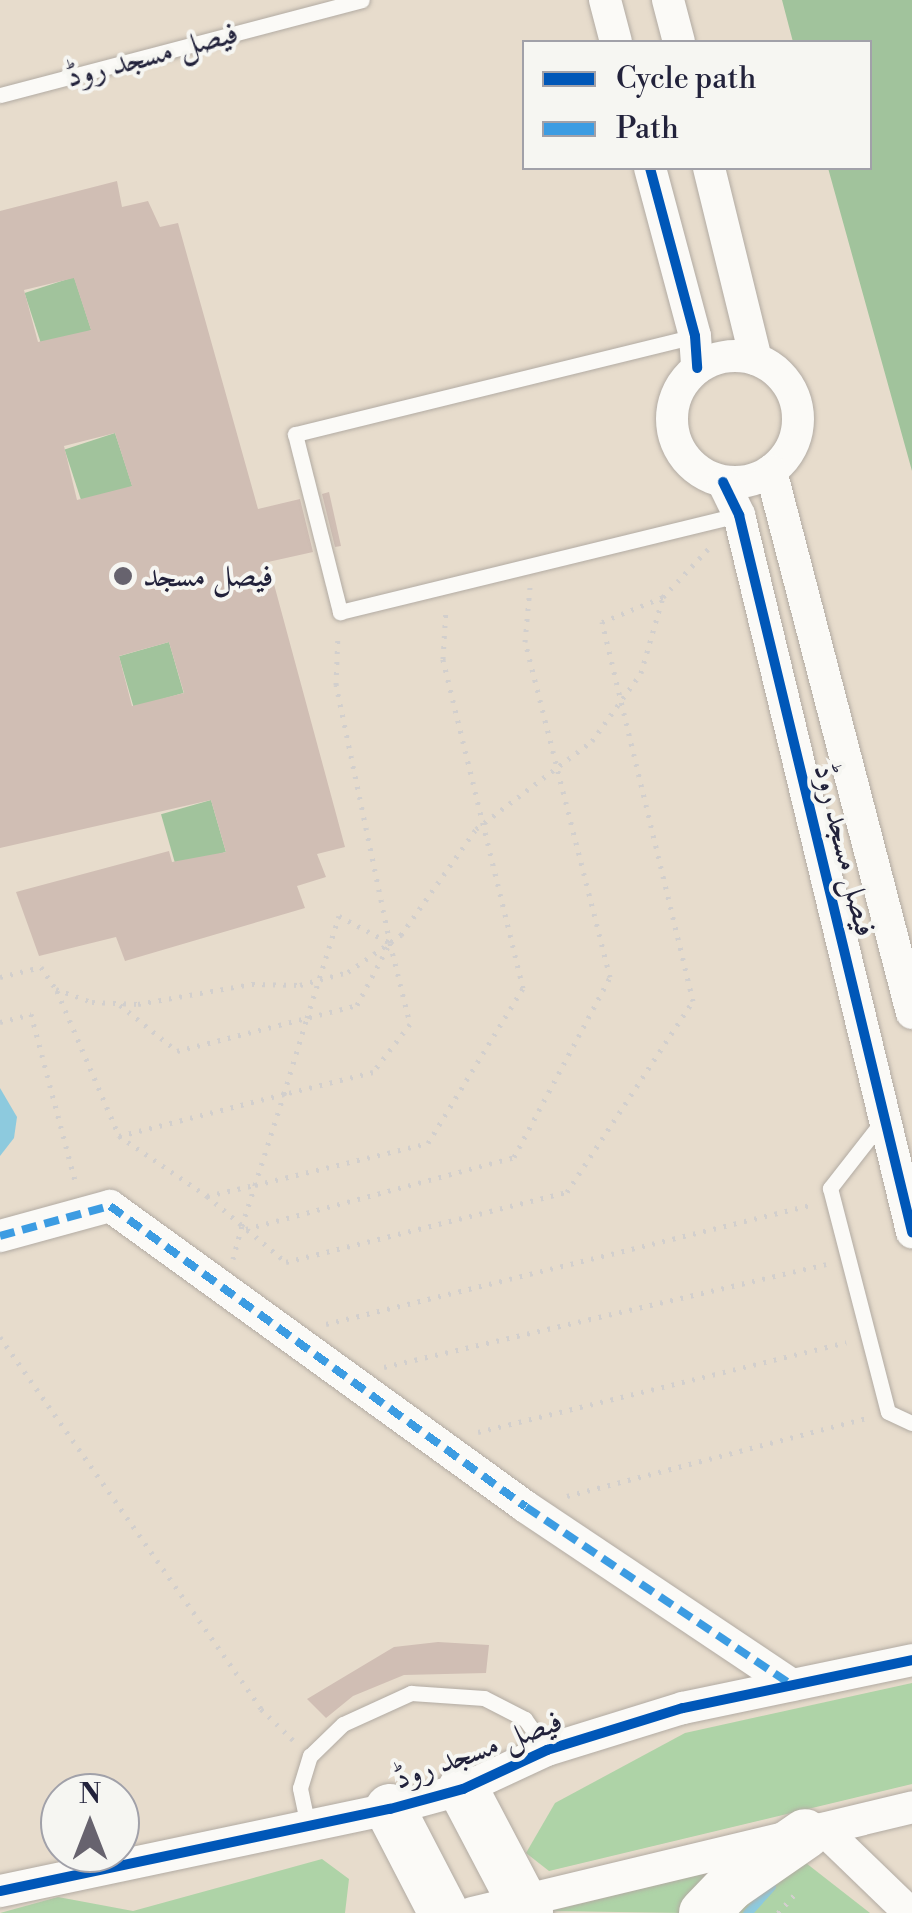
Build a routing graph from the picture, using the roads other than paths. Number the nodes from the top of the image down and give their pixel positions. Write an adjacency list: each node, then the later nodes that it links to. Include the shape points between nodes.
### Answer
1 (362, 0): 6 (lane, فیصل مسجد روڈ)
2 (604, 0): 4 (street)
3 (668, 0): 5 (street)
4 (615, 40)
5 (678, 40)
6 (0, 95)
7 (650, 170): 9 (street)
8 (709, 170): 10 (street)
9 (696, 352): 10 (street); 12 (street, فیصل مسجد روڈ, via 673,402 673,433 687,461); 13 (lane, via 295,434 340,612)
10 (756, 360): 11 (street, via 788,383 796,401 795,440)
11 (771, 472): 12 (street); 14 (street, فیصل مسجد روڈ)
12 (723, 482): 13 (street, فیصل مسجد روڈ)
13 (739, 516): 15 (street, فیصل مسجد روڈ)
14 (912, 1013)
15 (884, 1118): 16 (street, فیصل مسجد روڈ); 18 (lane, via 830,1188 888,1412)
16 (912, 1232)
17 (0, 1236): 20 (street, via 97,1210 289,1332 526,1507)
18 (912, 1423)
19 (912, 1660): 20 (street, فیصل مسجد روڈ)
20 (792, 1685): 21 (street, فیصل مسجد روڈ, via 684,1708)
21 (546, 1750): 22 (street, فیصل مسجد روڈ); 25 (lane, فیصل مسجد روڈ, via 525,1719 484,1698 412,1693 343,1724 310,1756 300,1788)
22 (464, 1789): 24 (street, فیصل مسجد روڈ); 28 (main road)
23 (912, 1807): 26 (street)
24 (390, 1808): 25 (street, فیصل مسجد روڈ); 29 (main road)
25 (308, 1826): 27 (street, فیصل مسجد روڈ)
26 (814, 1832): 28 (street); 31 (main road, via 730,1886); 32 (street)
27 (0, 1891)
28 (524, 1907): 30 (street)
29 (444, 1913)
30 (472, 1913)
31 (704, 1913)
32 (910, 1913)

